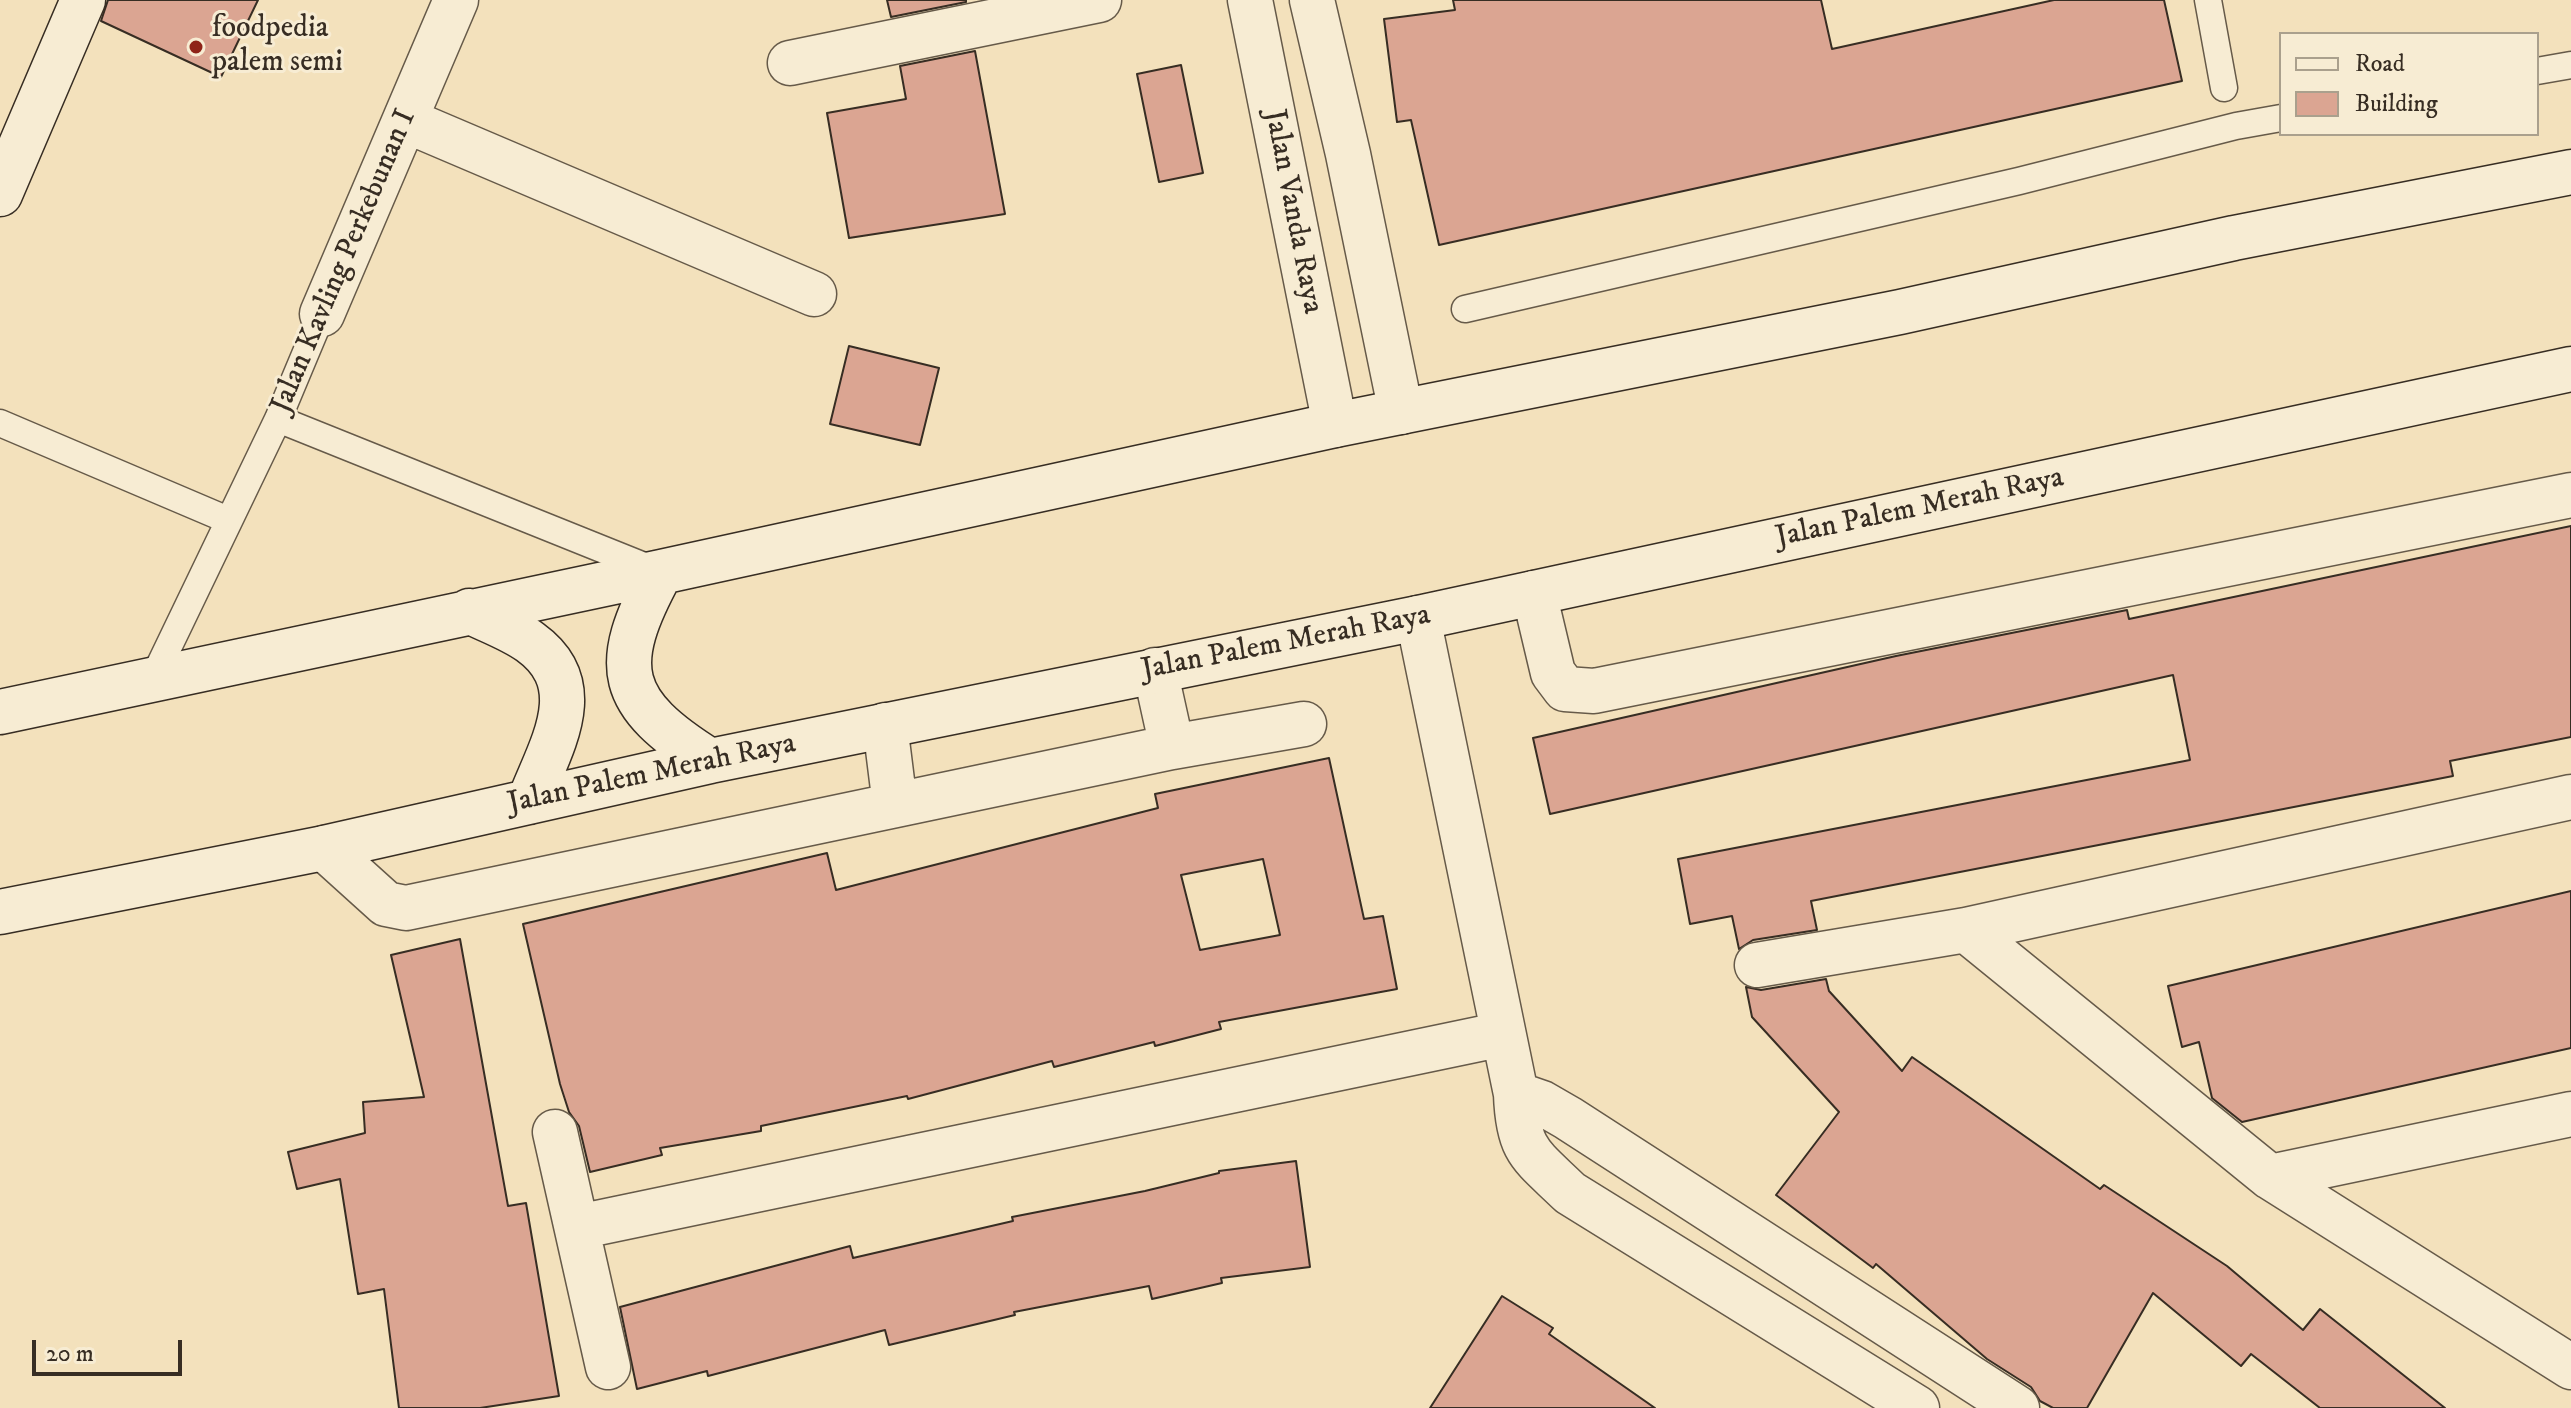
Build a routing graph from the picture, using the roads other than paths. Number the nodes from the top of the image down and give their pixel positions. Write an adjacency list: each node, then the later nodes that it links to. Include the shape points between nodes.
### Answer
1 (83, 0): 14 (street)
2 (456, 0): 12 (street, Jalan Kavling Perkebunan I)
3 (1099, 0): 7 (street)
4 (1250, 0): 22 (street, Jalan Vanda Raya)
5 (1312, 0): 19 (street)
6 (2208, 0): 10 (lane)
7 (790, 63)
8 (2571, 65): 9 (lane)
9 (2539, 71)
10 (2224, 88)
11 (2279, 118): 16 (lane)
12 (405, 120): 15 (street); 17 (street, Jalan Kavling Perkebunan I)
13 (2571, 172): 19 (street)
14 (0, 194)
15 (814, 294)
16 (1465, 309)
17 (322, 314): 20 (lane, Jalan Kavling Perkebunan I)
18 (2571, 369): 26 (street, Jalan Palem Merah Raya)
19 (1401, 412): 22 (street)
20 (278, 419): 24 (lane, Jalan Kavling Perkebunan I); 25 (lane)
21 (0, 423): 24 (lane)
22 (1335, 425): 25 (street)
23 (2571, 495): 26 (street, via 1594,691 1565,689 1553,673)
24 (228, 520): 30 (lane, Jalan Kavling Perkebunan I)
25 (661, 572): 27 (street); 35 (street, via 632,631 631,680 636,698 670,736)
26 (1534, 593): 28 (street, Jalan Palem Merah Raya)
27 (469, 611): 30 (street); 37 (street, via 527,640 558,672 562,722)
28 (1418, 618): 29 (street, Jalan Palem Merah Raya); 43 (street)
29 (1155, 670): 33 (street, Jalan Palem Merah Raya); 34 (street)
30 (153, 679): 31 (street)
31 (0, 712)
32 (1304, 724): 34 (street)
33 (885, 725): 35 (street, Jalan Palem Merah Raya); 38 (street)
34 (1172, 747): 38 (street)
35 (710, 761): 37 (street, Jalan Palem Merah Raya)
36 (2571, 797): 41 (street)
37 (529, 802): 39 (street, Jalan Palem Merah Raya)
38 (895, 805): 39 (street, via 406,908 386,904)
39 (324, 848): 40 (street, Jalan Palem Merah Raya)
40 (0, 912)
41 (1966, 930): 42 (street); 47 (street)
42 (1757, 965)
43 (1503, 1034): 44 (street); 48 (street)
44 (1516, 1094): 51 (street, via 1517,1126 1527,1151 1570,1193); 52 (street, via 1568,1118)
45 (2571, 1114): 47 (street)
46 (555, 1132): 48 (street)
47 (2270, 1177): 50 (street)
48 (578, 1227): 49 (street)
49 (608, 1367)
50 (2571, 1367)
51 (1917, 1408)
52 (2017, 1408)

